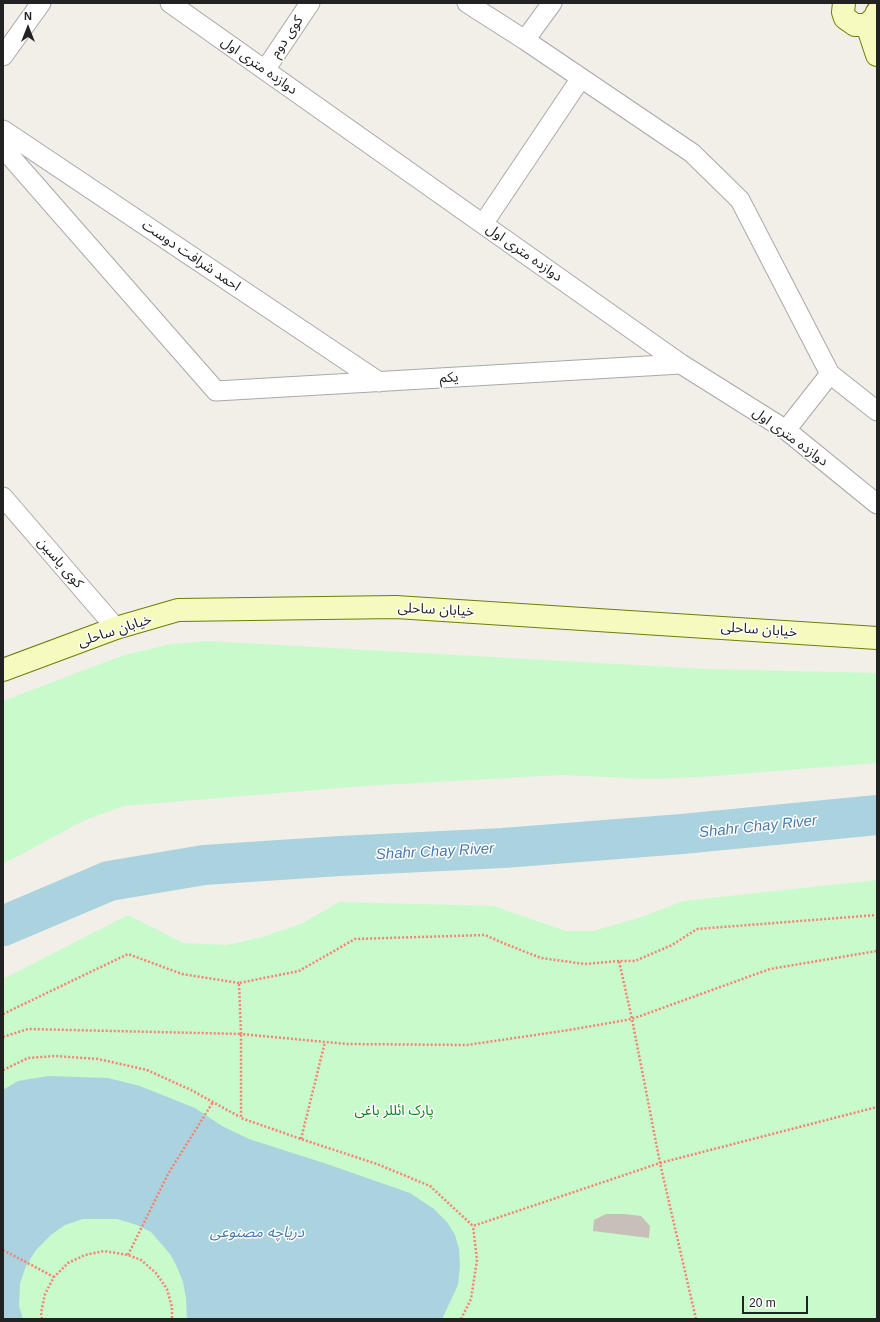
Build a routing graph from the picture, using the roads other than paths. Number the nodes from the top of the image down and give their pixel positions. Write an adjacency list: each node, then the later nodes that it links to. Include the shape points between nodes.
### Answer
1 (41, 3): 11 (street)
2 (170, 3): 12 (street, دوازده متری اول)
3 (310, 3): 12 (street, کوی دوم)
4 (467, 3): 9 (street)
5 (552, 3): 9 (street)
6 (844, 3): 8 (street, via 845,18 855,25)
7 (876, 3): 8 (street)
8 (874, 15): 10 (street)
9 (525, 40): 13 (street)
10 (877, 55)
11 (3, 56)
12 (265, 70): 16 (street, دوازده متری اول)
13 (581, 78): 16 (street); 18 (street, via 692,153 740,200)
14 (3, 130): 19 (street, احمد شرافت دوست)
15 (3, 148): 19 (street, یکم, via 216,391)
16 (483, 224): 17 (street, دوازده متری اول)
17 (681, 364): 19 (street, یکم); 21 (street, دوازده متری اول)
18 (830, 374): 20 (street); 21 (street)
19 (380, 382)
20 (877, 411)
21 (786, 430): 23 (street, دوازده متری اول)
22 (3, 497): 24 (street, کوی یاسین)
23 (877, 504)
24 (116, 628): 25 (street, خیابان ساحلی, via 178,610 396,607); 26 (street, خیابان ساحلی)
25 (877, 638)
26 (3, 670)

